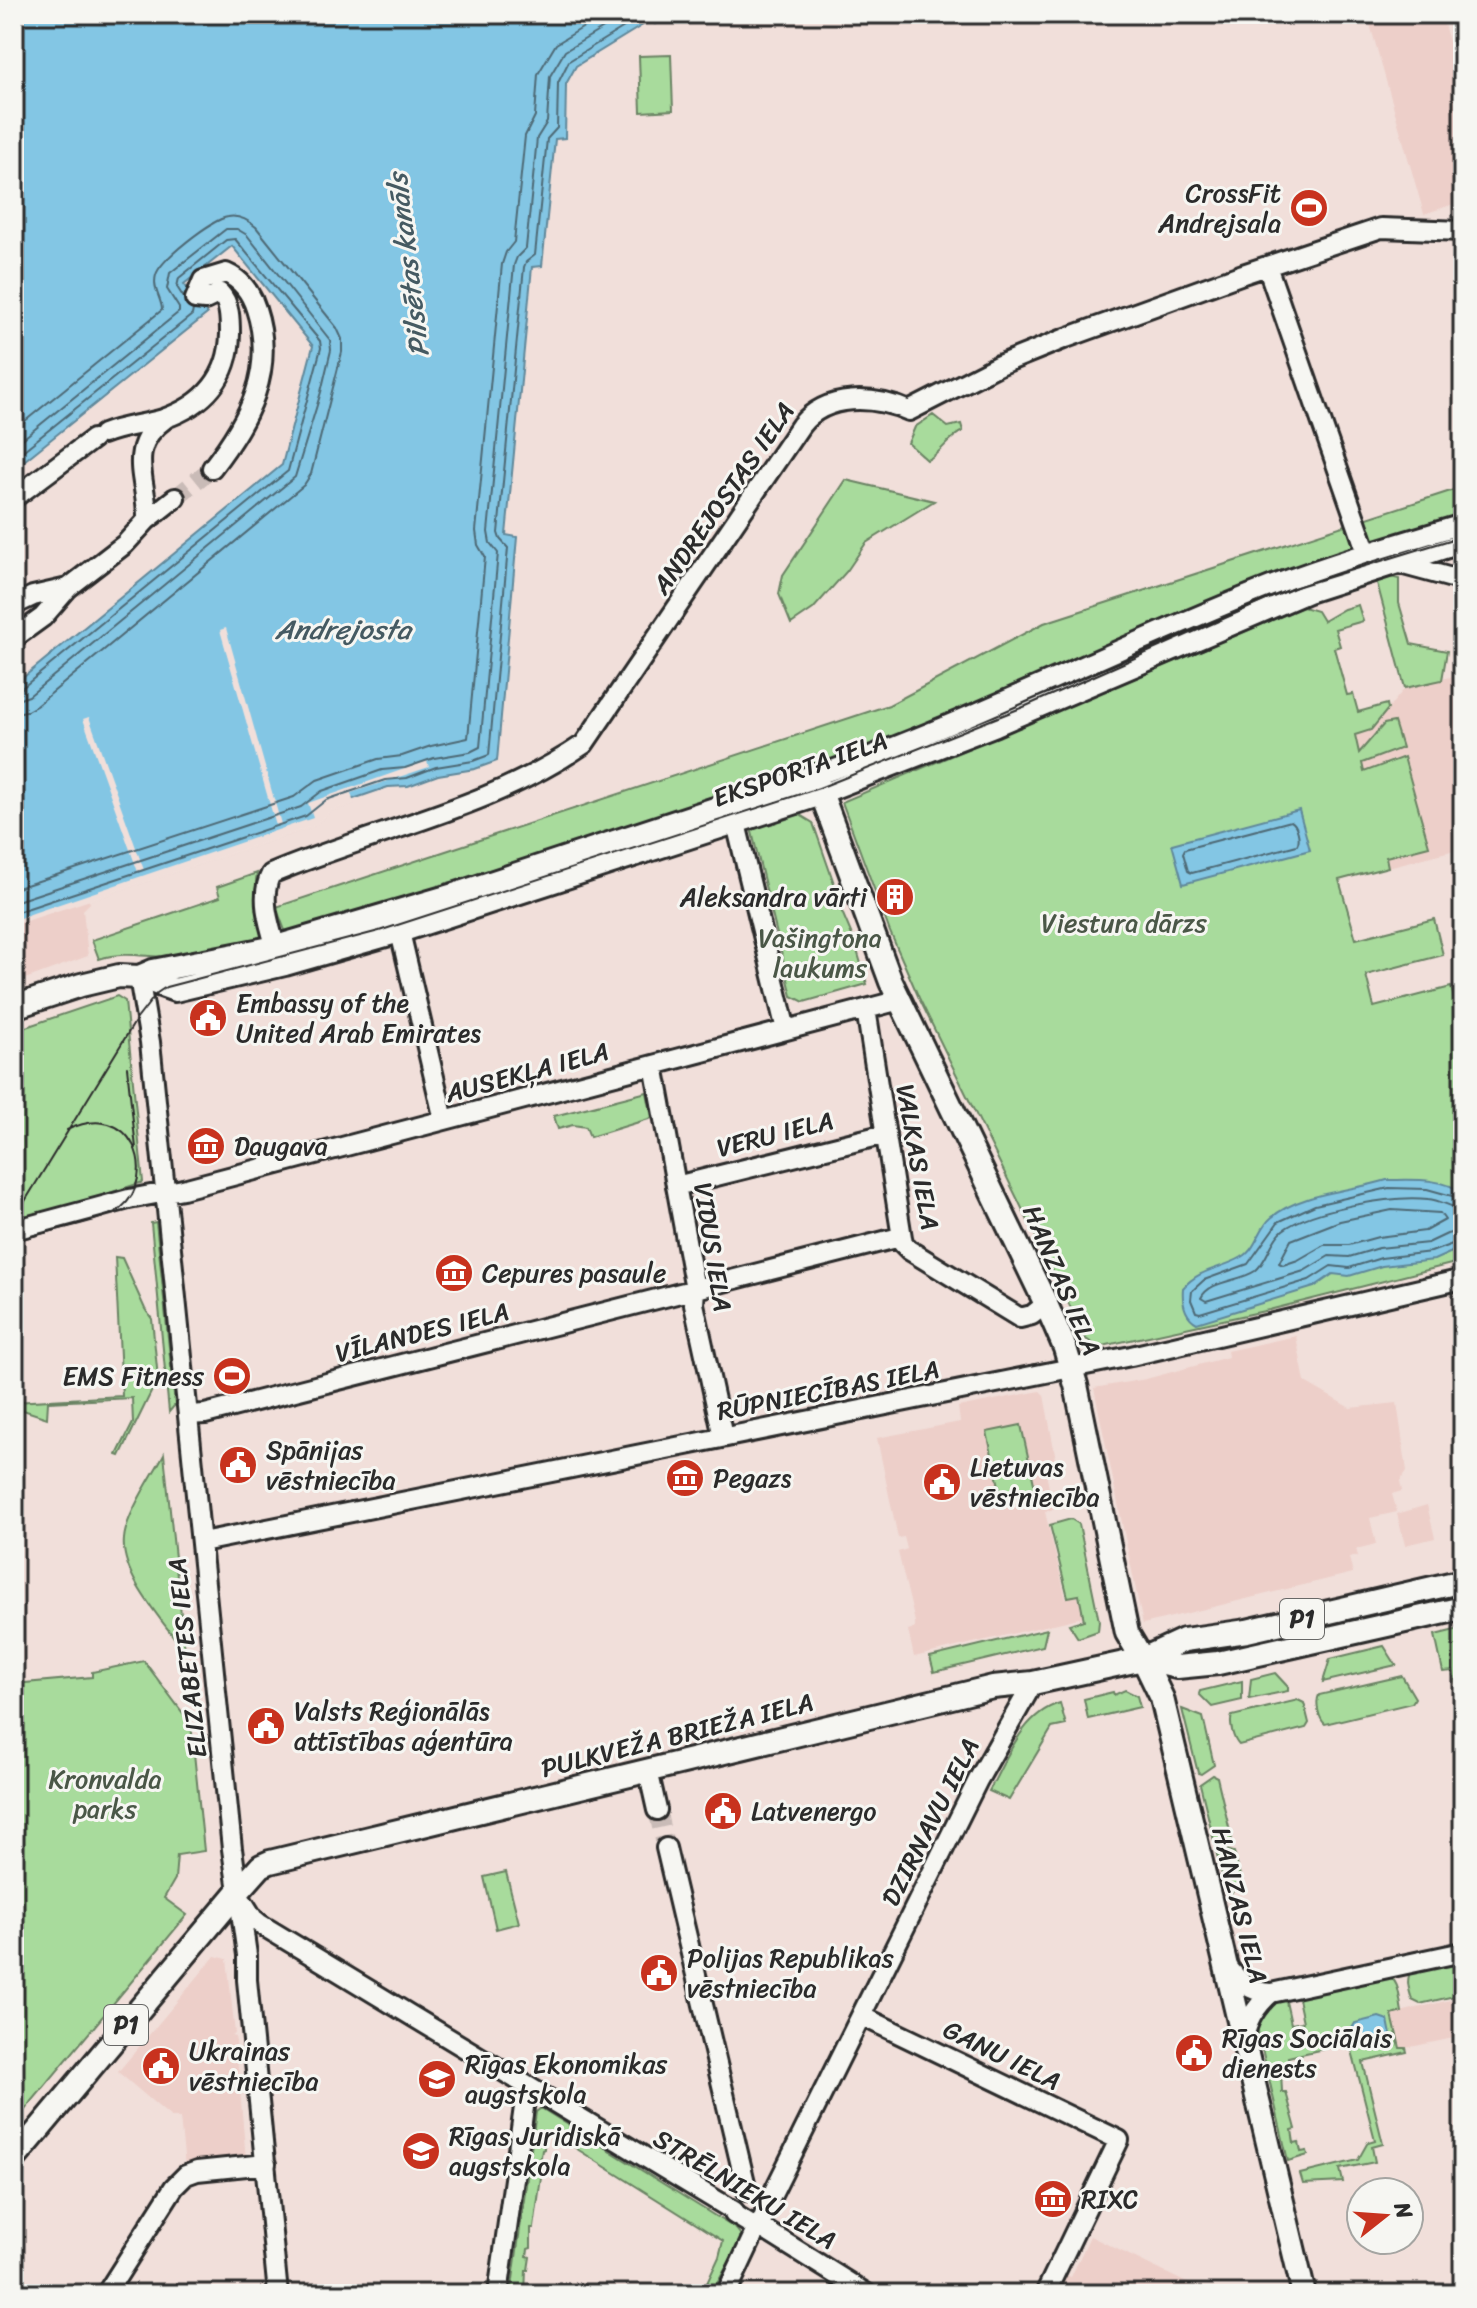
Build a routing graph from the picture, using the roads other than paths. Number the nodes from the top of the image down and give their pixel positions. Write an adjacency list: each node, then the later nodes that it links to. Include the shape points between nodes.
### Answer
1 (1463, 231): 2 (street, ANDREJOSTAS IELA, via 1381,228)
2 (1267, 266): 11 (street); 22 (street, ANDREJOSTAS IELA, via 1052,344 909,411 867,399 819,408 809,415 584,744 480,800 271,874 265,894)
3 (170, 415): 4 (street, via 215,386 224,370 230,334 223,295 195,299 203,280 226,273 236,277 254,302 260,322 263,368 256,395); 5 (street, via 98,437); 7 (street, via 141,452)
4 (212, 468)
5 (14, 498)
6 (175, 498): 7 (street)
7 (147, 520): 16 (street)
8 (1463, 524): 10 (street, EKSPORTA IELA)
9 (1463, 543): 10 (street, EKSPORTA IELA)
10 (1426, 545): 12 (street, EKSPORTA IELA); 13 (street, EKSPORTA IELA); 14 (street)
11 (1365, 547)
12 (1385, 547): 13 (street, via 1389,558); 19 (street, EKSPORTA IELA, via 1270,587)
13 (1399, 563): 14 (street); 19 (street, EKSPORTA IELA, via 1284,603 996,726)
14 (1434, 573): 15 (street)
15 (1463, 581)
16 (68, 588): 17 (street); 18 (street, via 43,617)
17 (14, 605)
18 (14, 638)
19 (818, 785): 20 (main road, EKSPORTA IELA); 25 (main road, HANZAS IELA)
20 (734, 813): 21 (main road, EKSPORTA IELA); 29 (street)
21 (398, 922): 22 (main road, EKSPORTA IELA); 31 (street)
22 (278, 956): 23 (main road, EKSPORTA IELA); 24 (main road, EKSPORTA IELA)
23 (139, 977): 24 (main road, EKSPORTA IELA); 26 (main road, EKSPORTA IELA, via 103,979); 28 (street, ELIZABETES IELA)
24 (175, 990): 28 (street)
25 (900, 1000): 27 (street, AUSEKĻA IELA); 39 (main road, HANZAS IELA)
26 (14, 1007)
27 (866, 1009): 29 (street, AUSEKĻA IELA); 32 (street, VALKAS IELA)
28 (147, 1016): 34 (street, ELIZABETES IELA)
29 (786, 1030): 30 (street, AUSEKĻA IELA)
30 (654, 1065): 31 (street, AUSEKĻA IELA); 33 (street, VIDUS IELA)
31 (444, 1120): 34 (street, AUSEKĻA IELA)
32 (886, 1134): 33 (street, VERU IELA); 36 (street, VALKAS IELA)
33 (676, 1186): 38 (street, VIDUS IELA)
34 (166, 1192): 35 (street, AUSEKĻA IELA); 41 (street, ELIZABETES IELA)
35 (14, 1230)
36 (900, 1237): 38 (street, VĪLANDES IELA); 39 (street, VALKAS IELA, via 909,1250 1020,1318)
37 (1463, 1279): 40 (street, RŪPNIECĪBAS IELA)
38 (695, 1289): 41 (street, VĪLANDES IELA); 42 (street, VIDUS IELA)
39 (1046, 1304): 40 (main road, HANZAS IELA)
40 (1071, 1367): 42 (street, RŪPNIECĪBAS IELA); 46 (main road, HANZAS IELA, via 1125,1625)
41 (188, 1415): 43 (street, ELIZABETES IELA)
42 (723, 1437): 43 (street, RŪPNIECĪBAS IELA)
43 (202, 1542): 51 (street, ELIZABETES IELA)
44 (1463, 1581): 46 (main road, PULKVEŽA BRIEŽA IELA / P1, via 1247,1631 1184,1640)
45 (1463, 1608): 46 (main road, PULKVEŽA BRIEŽA IELA / P1, via 1218,1663 1177,1667)
46 (1143, 1659): 47 (main road, PULKVEŽA BRIEŽA IELA / P1); 53 (main road, HANZAS IELA, via 1162,1698)
47 (1033, 1683): 48 (main road, PULKVEŽA BRIEŽA IELA / P1, via 993,1687); 55 (street, DZIRNAVU IELA, via 978,1780)
48 (648, 1770): 49 (street); 51 (main road, PULKVEŽA BRIEŽA IELA / P1, via 270,1862)
49 (657, 1810)
50 (666, 1848): 60 (street)
51 (237, 1893): 57 (street, STRĒLNIEKU IELA, via 260,1924); 58 (main road, P1); 59 (street, ELIZABETES IELA)
52 (1463, 1952): 54 (street)
53 (1225, 1963): 54 (street, via 1246,1986); 56 (main road, HANZAS IELA)
54 (1271, 1993): 56 (street, via 1249,2021)
55 (862, 2016): 61 (street, DZIRNAVU IELA); 69 (street, GANU IELA, via 1119,2140)
56 (1244, 2041): 70 (main road, HANZAS IELA)
57 (530, 2088): 62 (street, STRĒLNIEKU IELA); 66 (street)
58 (14, 2159)
59 (266, 2164): 64 (street, via 186,2175); 65 (street, ELIZABETES IELA)
60 (747, 2191): 61 (street); 62 (street)
61 (769, 2201): 63 (street, DZIRNAVU IELA)
62 (734, 2211): 63 (street, STRĒLNIEKU IELA)
63 (759, 2228): 67 (street, DZIRNAVU IELA); 68 (street, STRĒLNIEKU IELA)
64 (106, 2294)
65 (278, 2294)
66 (498, 2294)
67 (726, 2294)
68 (867, 2294)
69 (1045, 2294)
70 (1304, 2294)

